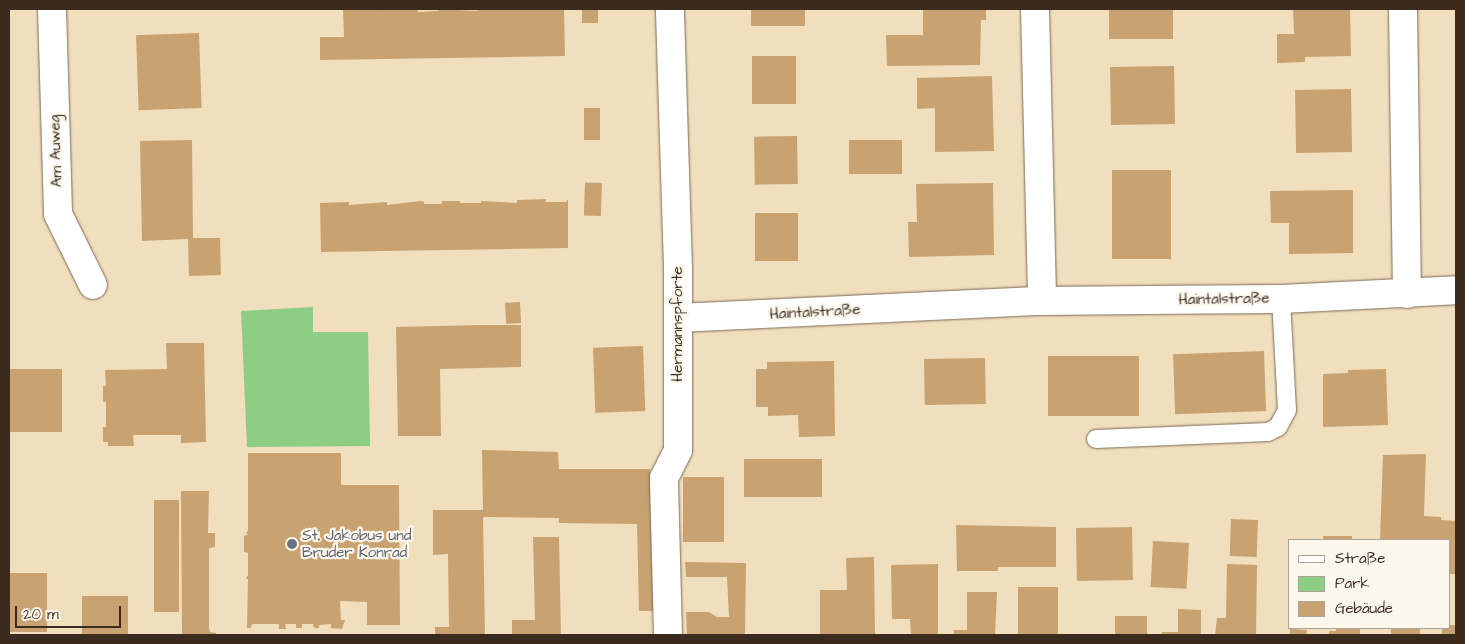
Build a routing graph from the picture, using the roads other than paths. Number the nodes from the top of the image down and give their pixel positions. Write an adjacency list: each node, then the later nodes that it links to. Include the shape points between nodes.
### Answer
1 (52, 9): 5 (street, Am Auweg, via 58,214)
2 (670, 9): 10 (street, Hermannspforte)
3 (1035, 9): 9 (street)
4 (1403, 9): 7 (street)
5 (93, 285)
6 (1456, 290): 7 (street, Haintalstraße)
7 (1407, 294): 8 (street, Haintalstraße)
8 (1281, 299): 9 (street, Haintalstraße); 11 (lane, via 1287,410 1278,427 1268,432)
9 (1042, 301): 10 (street, Haintalstraße)
10 (678, 318): 12 (street, Hermannspforte, via 678,450 664,478)
11 (1096, 439)
12 (668, 635)

